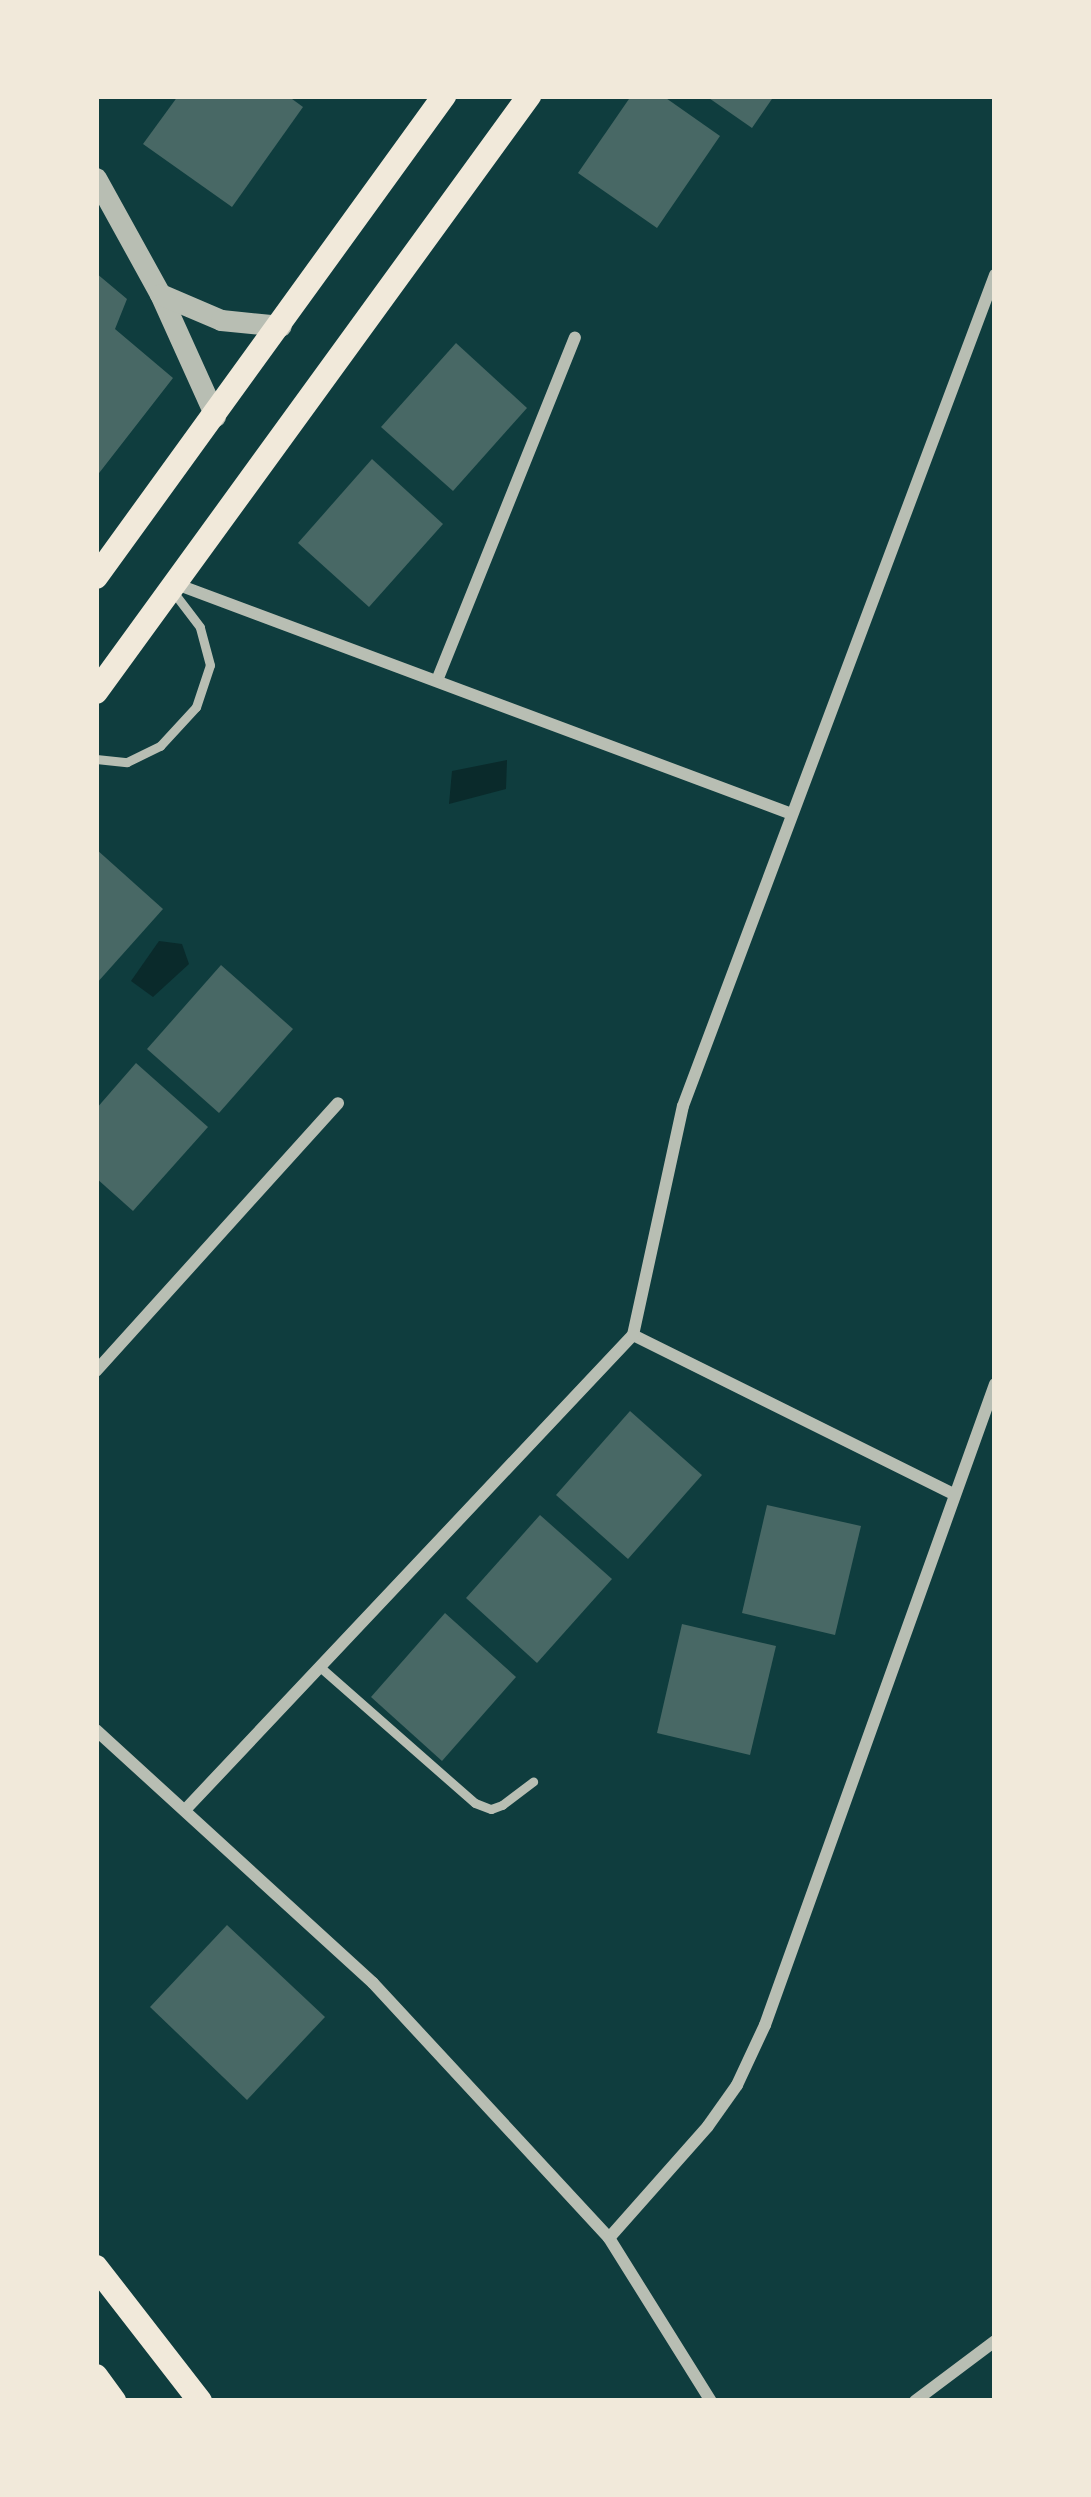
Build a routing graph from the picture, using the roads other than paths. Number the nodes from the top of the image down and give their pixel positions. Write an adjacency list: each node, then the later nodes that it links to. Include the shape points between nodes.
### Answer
1 (444, 96): 6 (main road)
2 (529, 96): 10 (main road)
3 (96, 178): 5 (street)
4 (994, 284): 14 (street)
5 (160, 294): 6 (street, via 221,320); 8 (street)
6 (280, 326): 8 (main road)
7 (575, 337): 11 (street)
8 (215, 416): 9 (main road)
9 (96, 577)
10 (174, 587): 11 (street); 12 (main road); 13 (lane, via 200,627 210,665 196,707 160,746 127,762)
11 (438, 678): 14 (street)
12 (96, 692)
13 (96, 759)
14 (789, 813): 16 (street, via 683,1106)
15 (338, 1103): 17 (street)
16 (632, 1335): 19 (street); 20 (street)
17 (96, 1372)
18 (995, 1384): 19 (street)
19 (954, 1494): 24 (street, via 765,2025 708,2126)
20 (320, 1667): 22 (lane, via 475,1803 502,1805); 23 (street)
21 (96, 1730): 23 (street)
22 (532, 1782)
23 (185, 1810): 24 (street, via 373,1983)
24 (609, 2237): 30 (street)
25 (96, 2267): 29 (main road)
26 (995, 2341): 31 (street)
27 (96, 2376): 28 (main road)
28 (114, 2401)
29 (200, 2401)
30 (711, 2401)
31 (915, 2401)

